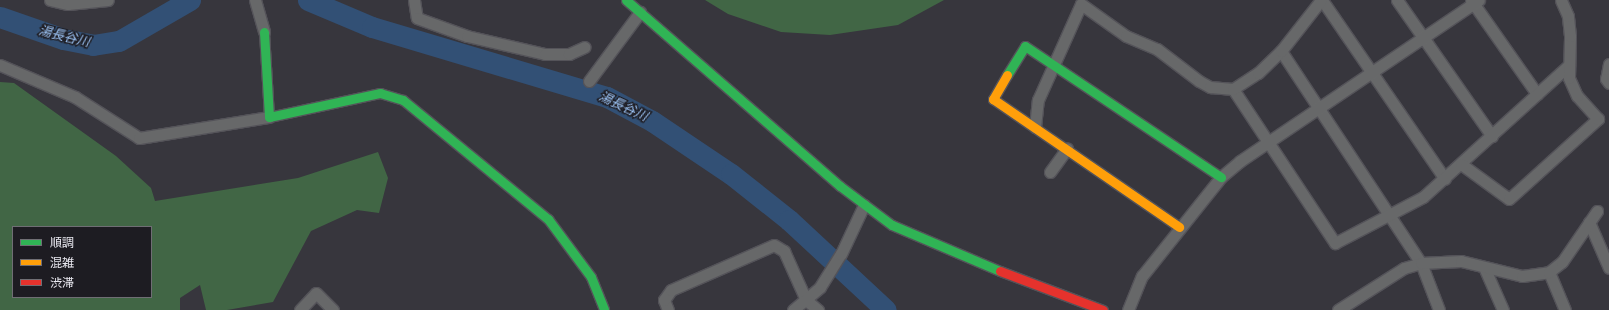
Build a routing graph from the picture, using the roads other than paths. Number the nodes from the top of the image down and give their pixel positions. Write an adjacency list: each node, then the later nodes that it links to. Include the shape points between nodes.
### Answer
1 (50, 0): 2 (street, via 68,4)
2 (108, 0)
3 (255, 0): 11 (street)
4 (414, 0): 13 (street, via 417,18 467,36 546,54 569,54)
5 (626, 0): 10 (street)
6 (1321, 0): 14 (street); 19 (street)
7 (1397, 0): 12 (street)
8 (1561, 0): 18 (street, via 1568,16)
9 (1475, 1): 12 (street); 23 (street)
10 (640, 12): 20 (street); 34 (street)
11 (264, 32): 25 (street)
12 (1423, 38): 19 (street); 27 (street)
13 (585, 48)
14 (1281, 51): 22 (street, via 1258,73); 24 (street)
15 (1054, 63): 22 (street, via 1081,4 1126,36 1157,49 1204,84); 26 (street, via 1038,100); 26 (street, via 1026,46 993,99); 32 (street)
16 (1609, 64): 21 (street, via 1606,79)
17 (0, 65): 25 (street, via 76,97 139,138)
18 (1569, 65): 23 (street); 30 (street, via 1569,78 1578,96 1598,119 1509,199)
19 (1372, 72): 24 (street); 33 (street)
20 (589, 81)
21 (1609, 84)
22 (1233, 89): 28 (street)
23 (1537, 94): 27 (street)
24 (1319, 108): 28 (street); 36 (street)
25 (269, 117): 46 (street, via 380,93 403,100 548,219 591,277)
26 (1035, 127): 29 (street)
27 (1492, 136): 30 (street)
28 (1268, 142): 32 (street); 36 (street, via 1335,243)
29 (1067, 148): 31 (street); 38 (street)
30 (1461, 164): 33 (street)
31 (1050, 172)
32 (1221, 177): 38 (street)
33 (1445, 179): 36 (street, via 1423,197)
34 (864, 205): 43 (street, via 841,254 830,272); 50 (street, via 909,234)
35 (1597, 211): 37 (street)
36 (1390, 215): 39 (street)
37 (1590, 222): 41 (street); 42 (street, via 1562,262)
38 (1179, 227): 51 (street, via 1142,276)
39 (1421, 263): 40 (street, via 1461,261); 52 (street, via 1404,268); 53 (street)
40 (1484, 267): 42 (street, via 1522,276); 54 (street)
41 (1609, 268)
42 (1549, 272): 55 (street)
43 (806, 300): 47 (street, via 784,251 774,245 671,290 664,300); 48 (street); 49 (street)
44 (300, 310): 45 (street, via 316,293)
45 (333, 310)
46 (604, 310)
47 (668, 310)
48 (793, 310)
49 (818, 310)
50 (1103, 310)
51 (1128, 310)
52 (1338, 310)
53 (1439, 310)
54 (1502, 310)
55 (1565, 310)

